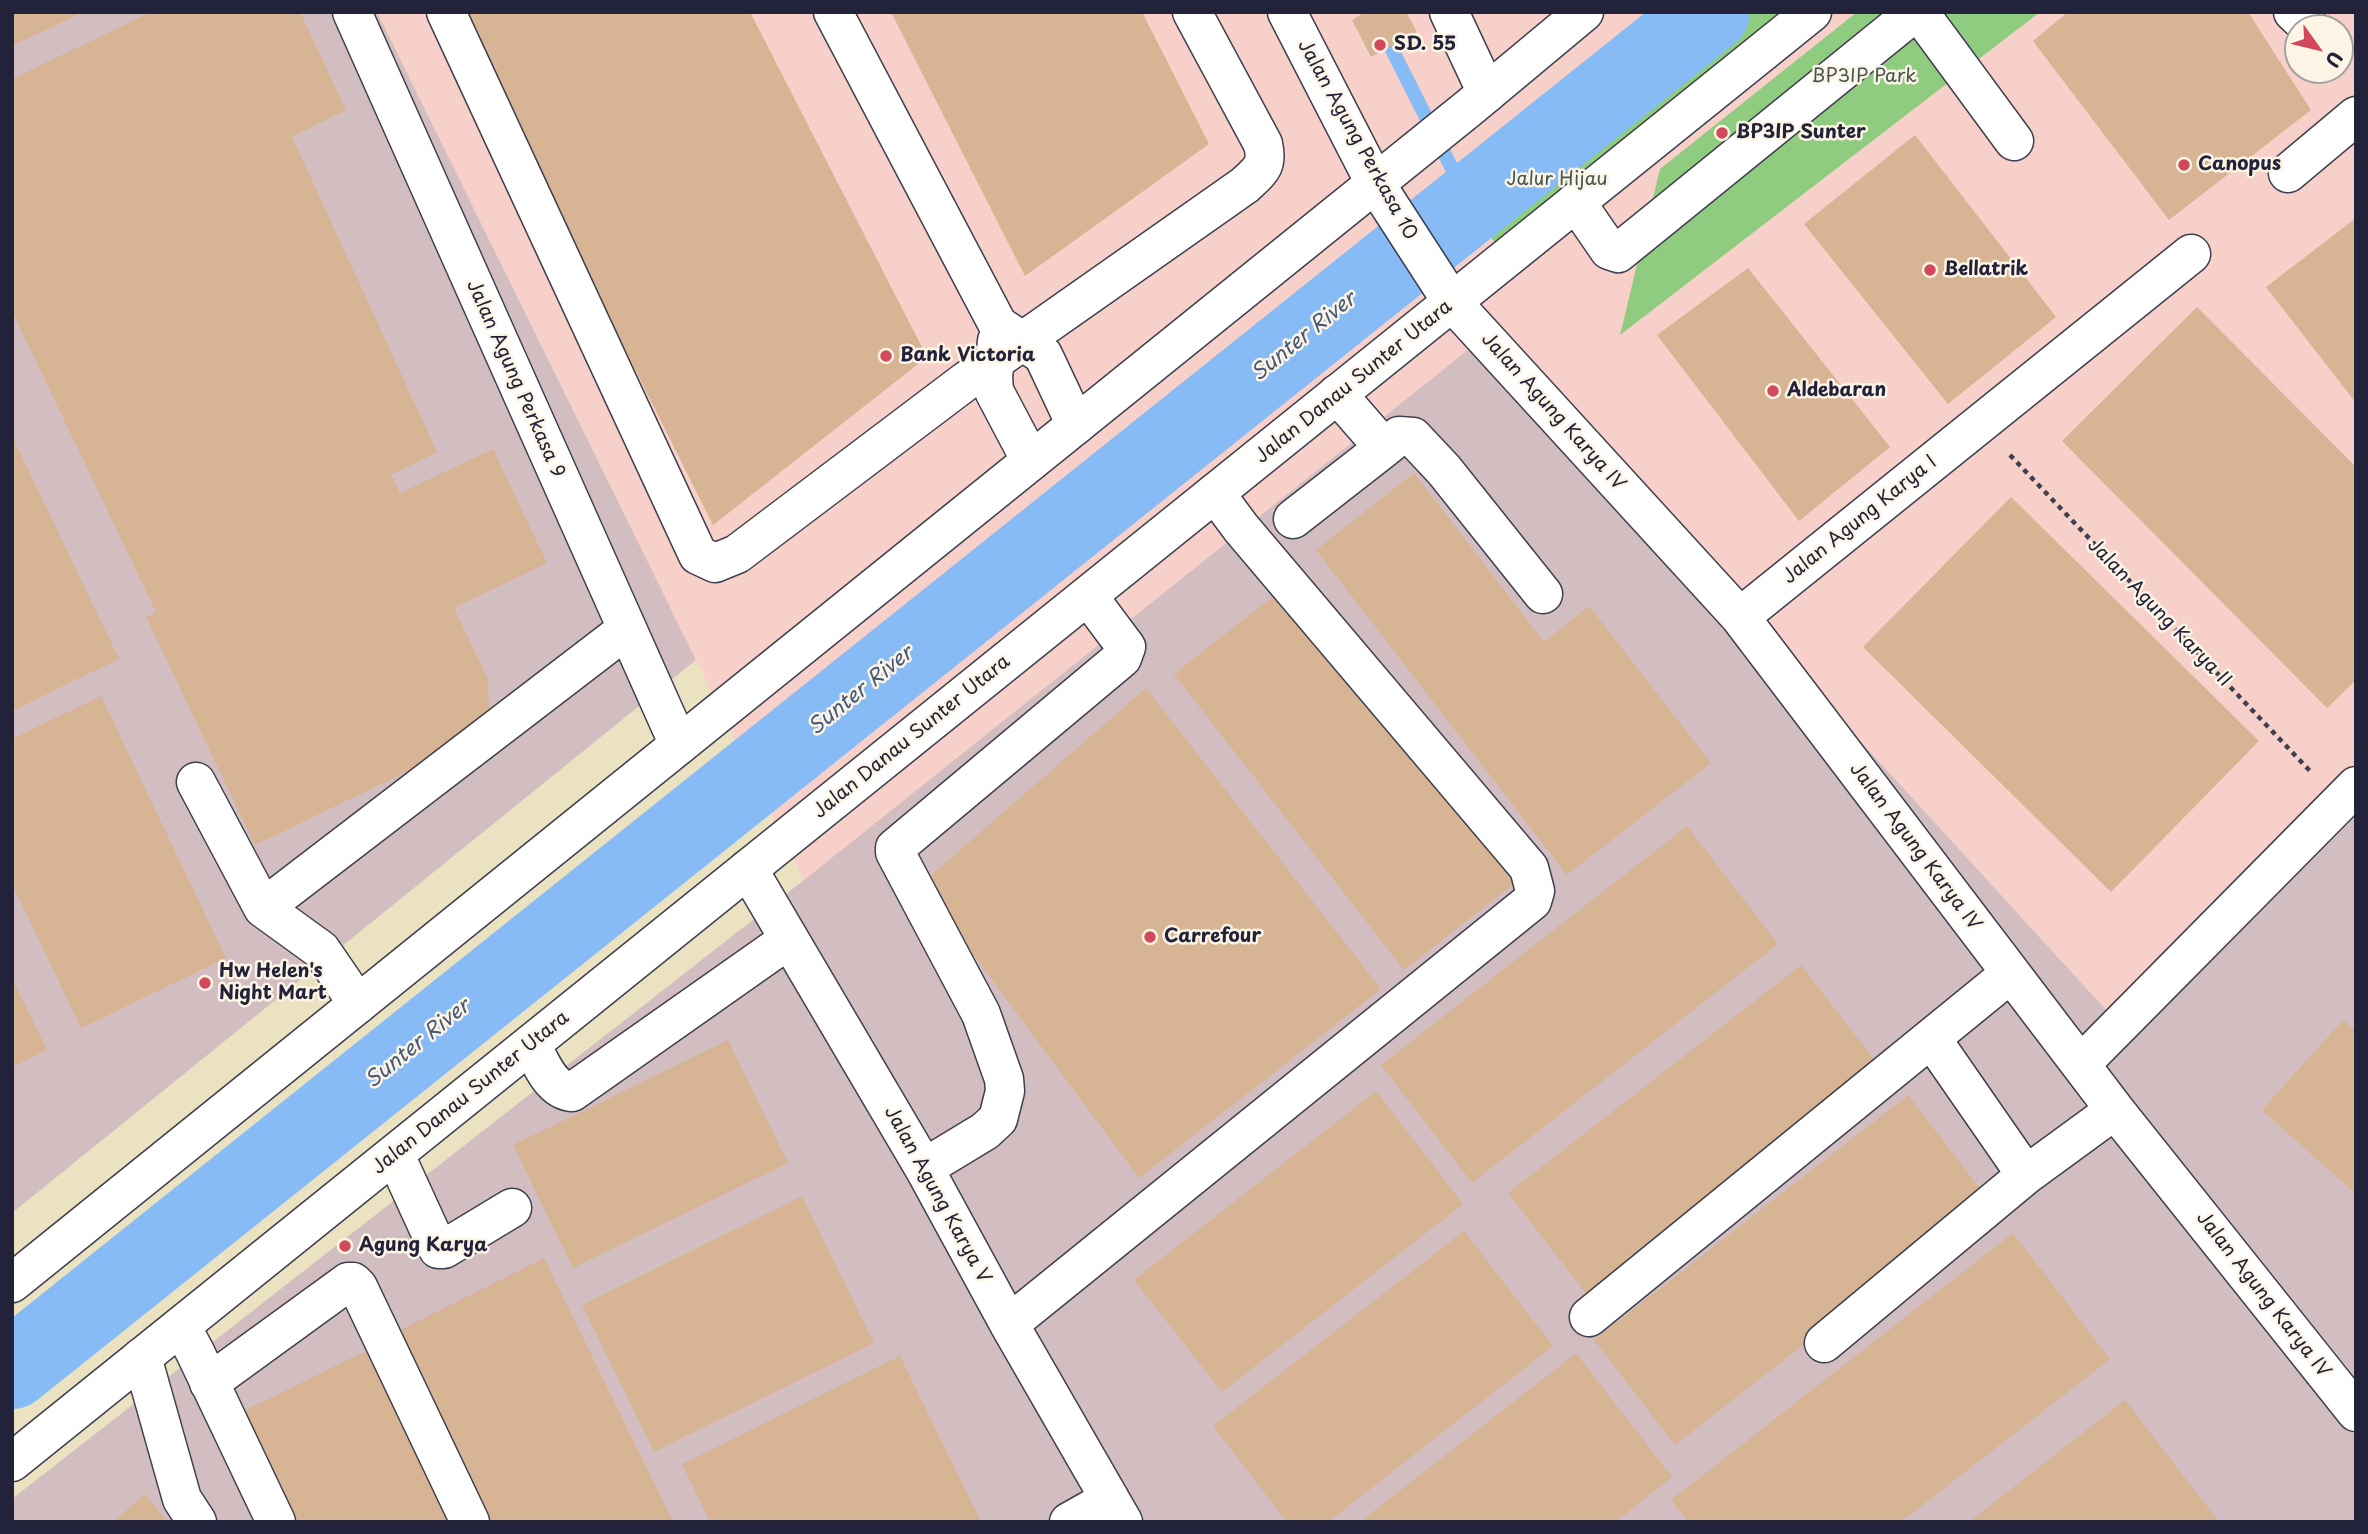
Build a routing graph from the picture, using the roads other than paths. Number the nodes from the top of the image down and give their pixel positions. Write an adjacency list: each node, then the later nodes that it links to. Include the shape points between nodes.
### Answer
1 (352, 12): 28 (main road, Jalan Agung Perkasa 9)
2 (446, 12): 18 (main road, via 698,555 715,563 737,554)
3 (833, 12): 18 (main road)
4 (1192, 12): 18 (main road, via 1263,144 1266,157 1262,169 1245,185)
5 (1287, 12): 14 (main road, Jalan Agung Perkasa 10)
6 (1449, 12): 10 (main road)
7 (1584, 12): 10 (main road)
8 (1812, 12): 15 (main road, Jalan Danau Sunter Utara)
9 (1917, 12): 12 (main road); 15 (main road, via 1618,253 1609,250)
10 (1479, 100): 14 (main road, via 1417,149)
11 (2356, 117): 13 (main road)
12 (2014, 142)
13 (2288, 173)
14 (1383, 195): 17 (main road, Jalan Agung Perkasa 10); 20 (main road)
15 (1576, 202): 17 (main road, Jalan Danau Sunter Utara)
16 (2191, 254): 27 (main road, Jalan Agung Karya I)
17 (1445, 292): 19 (main road, Jalan Danau Sunter Utara); 27 (main road, Jalan Agung Karya IV)
18 (1005, 343): 20 (main road, via 1043,355); 22 (main road, via 993,391)
19 (1337, 394): 21 (main road); 23 (main road, Jalan Danau Sunter Utara)
20 (1076, 425): 22 (main road)
21 (1384, 448): 24 (main road); 25 (main road, via 1399,436 1413,437)
22 (1031, 461): 29 (main road)
23 (1215, 493): 26 (main road, Jalan Danau Sunter Utara); 47 (main road, via 1529,868 1535,891 1532,901)
24 (1293, 519)
25 (1543, 594)
26 (1088, 596): 32 (main road, Jalan Danau Sunter Utara); 42 (main road, via 1126,646 1122,658 895,848 981,1014 1005,1091 998,1119)
27 (1740, 617): 35 (main road, Jalan Agung Karya IV)
28 (627, 629): 29 (main road, Jalan Agung Perkasa 9); 33 (main road)
29 (679, 745): 36 (main road)
30 (196, 782): 33 (main road)
31 (2348, 794): 39 (main road)
32 (747, 869): 34 (main road, Jalan Agung Karya V); 38 (main road, Jalan Danau Sunter Utara)
33 (263, 908): 36 (main road, via 321,950)
34 (788, 940): 38 (main road, via 572,1092 556,1086); 42 (main road, Jalan Agung Karya V)
35 (2011, 973): 37 (main road); 39 (main road, Jalan Agung Karya IV)
36 (358, 1004): 45 (main road)
37 (1931, 1038): 43 (main road); 46 (main road)
38 (531, 1044): 41 (main road, Jalan Danau Sunter Utara)
39 (2081, 1064): 40 (main road, Jalan Agung Karya IV)
40 (2115, 1110): 43 (main road); 52 (main road, Jalan Agung Karya IV)
41 (395, 1155): 44 (main road, via 438,1249); 48 (main road, Jalan Danau Sunter Utara)
42 (923, 1168): 47 (main road, Jalan Agung Karya V)
43 (2026, 1175): 49 (main road)
44 (512, 1208)
45 (12, 1283)
46 (1589, 1317)
47 (1009, 1324): 54 (main road, Jalan Agung Karya V)
48 (181, 1326): 50 (main road, Jalan Danau Sunter Utara); 51 (main road)
49 (1824, 1343)
50 (142, 1357): 53 (main road, Jalan Danau Sunter Utara); 55 (main road, via 182,1499)
51 (209, 1383): 56 (main road); 57 (main road, via 353,1282)
52 (2356, 1412)
53 (12, 1462)
54 (1116, 1510): 58 (main road)
55 (197, 1522)
56 (276, 1522)
57 (470, 1522)
58 (1069, 1522)

